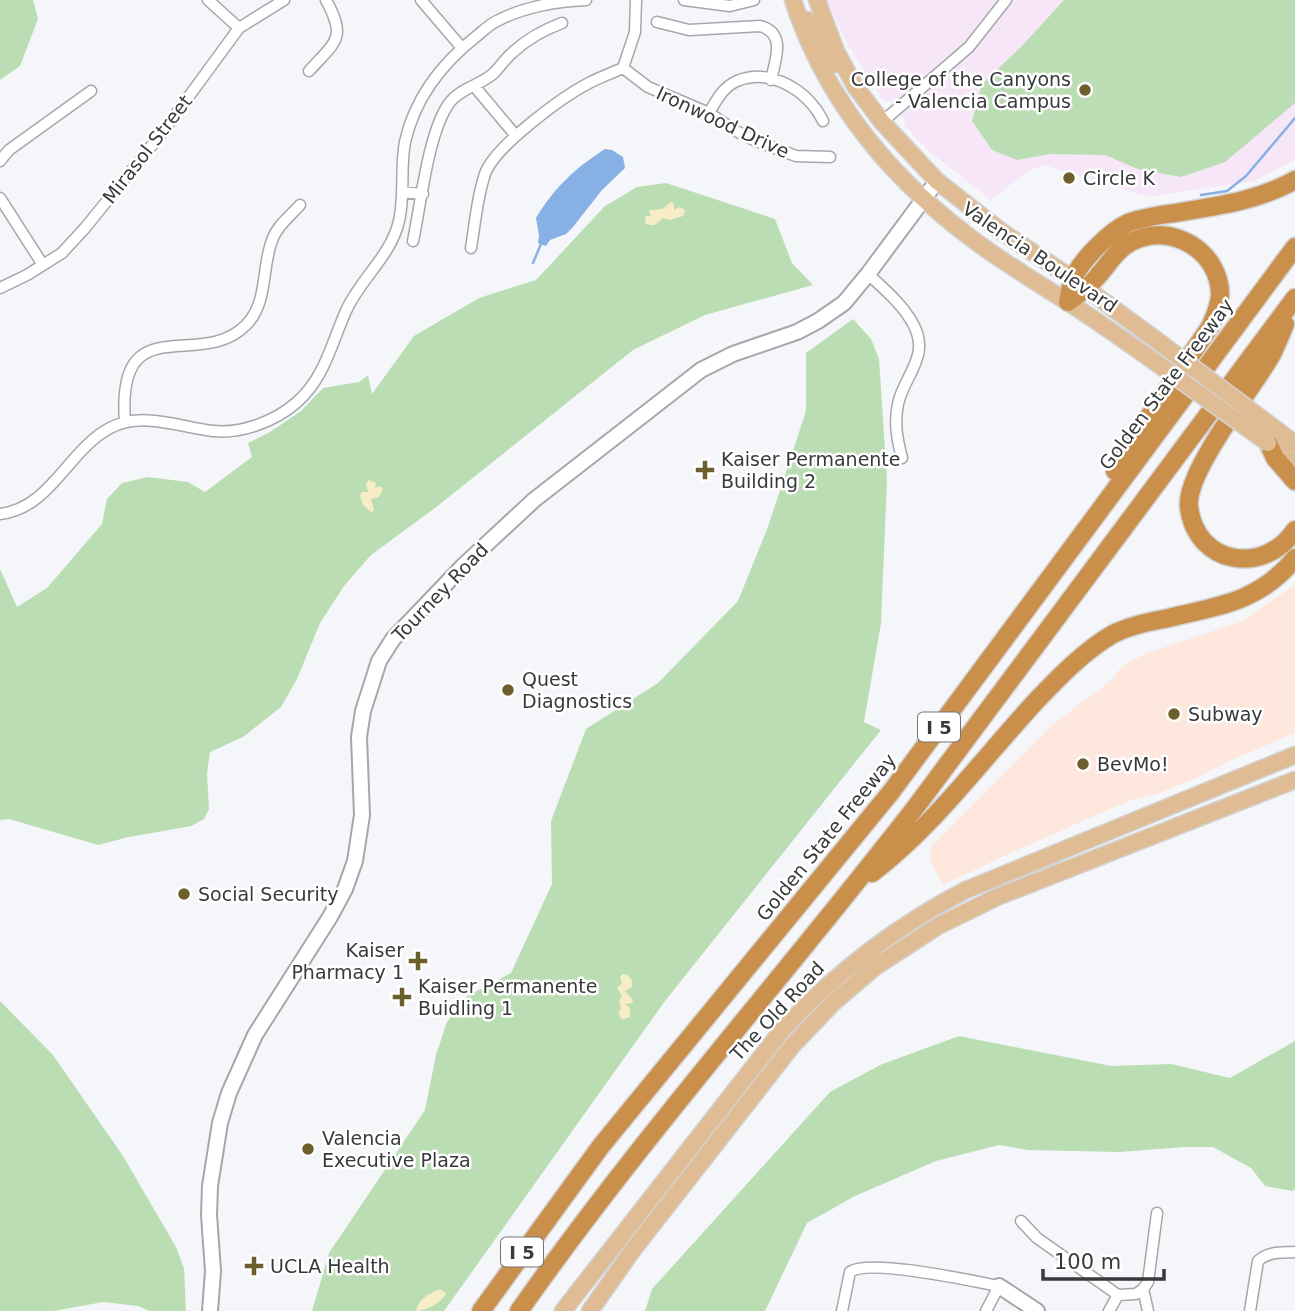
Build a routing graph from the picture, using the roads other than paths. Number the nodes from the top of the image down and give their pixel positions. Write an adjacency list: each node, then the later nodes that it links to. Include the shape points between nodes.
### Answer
1 (208, 0): 14 (street)
2 (284, 0): 14 (street, Mirasol Street)
3 (326, 0): 17 (street, via 335,16 338,37)
4 (421, 0): 15 (street)
5 (586, 0): 15 (street, via 558,1 498,20)
6 (636, 0): 16 (street, via 635,32)
7 (684, 0): 8 (street, via 730,6)
8 (754, 0)
9 (794, 0): 23 (main road, via 858,107 866,118); 32 (main road, Valencia Boulevard, via 813,53 841,103)
10 (817, 0): 23 (main road, Valencia Boulevard, via 836,51)
11 (1006, 0): 23 (street, via 968,47)
12 (657, 22): 18 (street, via 689,30 766,27 778,44)
13 (562, 23): 19 (street, via 537,33)
14 (239, 28): 37 (street, Mirasol Street, via 85,228 62,253)
15 (462, 48): 29 (street, via 427,85 412,115)
16 (623, 68): 21 (street, Ironwood Drive, via 648,87); 24 (street, via 564,98)
17 (309, 71)
18 (771, 80): 21 (street, via 753,77 737,81 720,94); 22 (street, via 797,88)
19 (475, 86): 24 (street); 30 (street, via 449,103 435,133)
20 (91, 91): 26 (street)
21 (709, 113): 25 (street, Ironwood Drive, via 734,130 796,156)
22 (822, 121)
23 (881, 122): 28 (main road, Valencia Boulevard)
24 (516, 136): 36 (street, via 490,162 484,175)
25 (831, 157)
26 (0, 161)
27 (1295, 180): 39 (highway, via 1238,202 1128,223 1105,239)
28 (937, 181): 32 (street, Tourney Road); 39 (main road, Valencia Boulevard)
29 (402, 192): 30 (street); 43 (street, via 392,242 347,308 323,371 295,404 280,416 240,429)
30 (423, 194): 34 (street)
31 (0, 198): 37 (street)
32 (923, 198): 38 (street, Tourney Road); 42 (main road, Valencia Boulevard, via 967,236)
33 (300, 205): 43 (street, via 273,236 260,298 247,325 219,341 170,345 141,357 124,383)
34 (413, 241)
35 (1295, 247): 51 (highway, Golden State Freeway / I 5)
36 (471, 248)
37 (43, 265): 40 (street, Mirasol Street)
38 (868, 274): 46 (street, via 901,304 914,325 919,347 915,369 898,402 895,430); 62 (street, Tourney Road, via 844,303 818,321 701,370 616,434 534,500 454,575 393,639 379,661 359,737 362,815 352,870 330,917 255,1035 220,1124 210,1186)
39 (1079, 284): 42 (highway); 44 (main road, Valencia Boulevard, bridge, via 1159,342); 51 (highway, via 1131,242 1166,234 1195,247 1208,259 1220,297 1210,327 1139,431)
40 (0, 288)
41 (1295, 300): 50 (highway, via 1272,354 1198,471 1189,506 1202,539 1231,557 1264,556); 55 (highway, I 5)
42 (1068, 302): 44 (main road, Valencia Boulevard, bridge)
43 (125, 422): 49 (street, via 85,444 36,500)
44 (1272, 437): 45 (main road, Valencia Boulevard); 47 (main road, Valencia Boulevard); 48 (highway, via 1275,458)
45 (1295, 444)
46 (902, 457)
47 (1295, 464)
48 (1295, 481)
49 (0, 514)
50 (1295, 530)
51 (1065, 555): 63 (highway, Golden State Freeway / I 5, via 891,792 601,1146)
52 (1295, 558): 55 (highway, via 1269,585 1244,599 1135,626 1089,651 1025,713 900,852)
53 (1295, 755): 65 (main road, The Old Road, via 967,890 919,916 854,962 807,1003 769,1047)
54 (1295, 780): 66 (main road, The Old Road, via 986,901 875,967 792,1046)
55 (853, 888): 64 (highway, I 5, via 626,1166)
56 (1157, 1213): 60 (street, via 1149,1282)
57 (1021, 1221): 61 (street, via 1037,1238)
58 (1295, 1252): 72 (street, via 1272,1253 1258,1261)
59 (999, 1286): 67 (street, via 895,1268 855,1269 850,1272); 68 (street); 69 (street)
60 (1143, 1289): 61 (street); 71 (street)
61 (1118, 1295): 70 (street)
62 (211, 1311)
63 (481, 1311)
64 (519, 1311)
65 (563, 1311)
66 (590, 1311)
67 (842, 1311)
68 (986, 1311)
69 (1037, 1311)
70 (1109, 1311)
71 (1148, 1311)
72 (1250, 1311)

